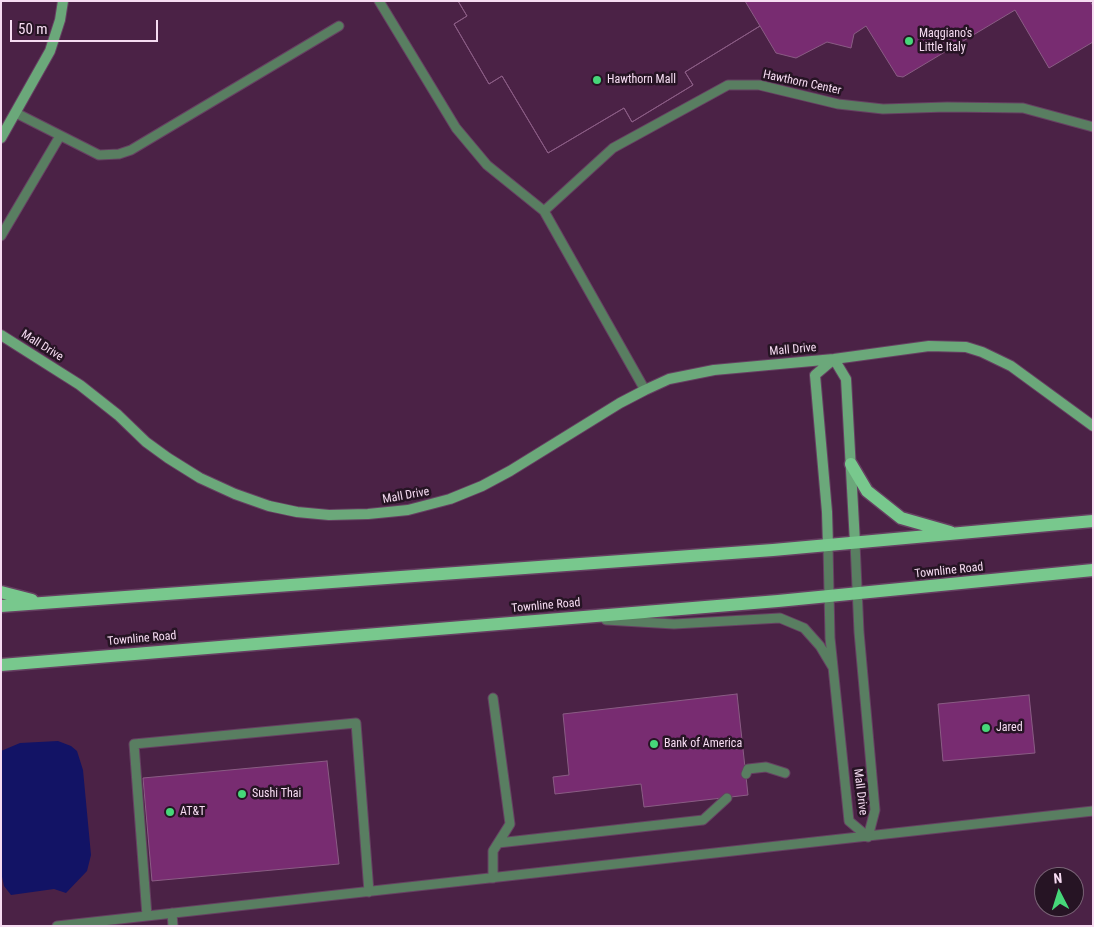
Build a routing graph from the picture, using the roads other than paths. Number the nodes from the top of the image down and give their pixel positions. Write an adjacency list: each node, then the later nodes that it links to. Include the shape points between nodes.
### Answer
1 (63, 1): 4 (street, via 50,51)
2 (379, 1): 8 (lane, via 456,128 486,165)
3 (339, 26): 6 (lane, via 131,150 99,155)
4 (16, 113): 6 (lane); 7 (street)
5 (1093, 127): 8 (lane, Hawthorn Center, via 1023,108 883,108 838,104 759,85 728,85 613,148)
6 (60, 136): 9 (lane)
7 (1, 138)
8 (544, 211): 12 (lane)
9 (1, 236)
10 (1, 336): 12 (street, Mall Drive, via 80,384 150,445 200,478 269,506 329,515 408,510 450,499 510,471)
11 (834, 358): 12 (street, Mall Drive, via 714,370 669,379); 13 (street, Mall Drive, via 929,346 966,347 1011,366); 14 (street, Mall Drive, via 846,379); 18 (street, Mall Drive, via 815,375)
12 (645, 390)
13 (1093, 426)
14 (851, 464): 16 (main road, via 868,491 902,518); 17 (street, Mall Drive)
15 (1093, 521): 16 (main road)
16 (957, 534): 17 (main road)
17 (855, 543): 18 (main road); 21 (lane, Mall Drive)
18 (828, 546): 22 (lane, Mall Drive); 23 (main road)
19 (1093, 570): 21 (main road, Townline Road)
20 (1, 592): 23 (main road)
21 (857, 593): 22 (main road, Townline Road); 33 (lane, Mall Drive, via 875,810)
22 (830, 596): 25 (main road, Townline Road); 27 (lane, Mall Drive)
23 (44, 603): 24 (main road)
24 (1, 606)
25 (568, 618): 26 (main road, Townline Road); 27 (lane, via 674,624 780,618 804,628)
26 (1, 665)
27 (834, 669): 33 (lane, Mall Drive, via 850,821)
28 (493, 698): 34 (lane, via 510,824)
29 (785, 773): 30 (lane, via 766,767 748,769)
30 (746, 774)
31 (727, 798): 34 (lane, via 703,820)
32 (1093, 811): 33 (lane)
33 (868, 837): 35 (lane)
34 (498, 843): 35 (lane, via 493,851)
35 (493, 878): 36 (lane)
36 (369, 892): 37 (lane); 38 (lane, via 356,723 134,744)
37 (172, 913): 38 (lane); 40 (lane)
38 (147, 916): 39 (lane)
39 (57, 926)
40 (173, 926)

